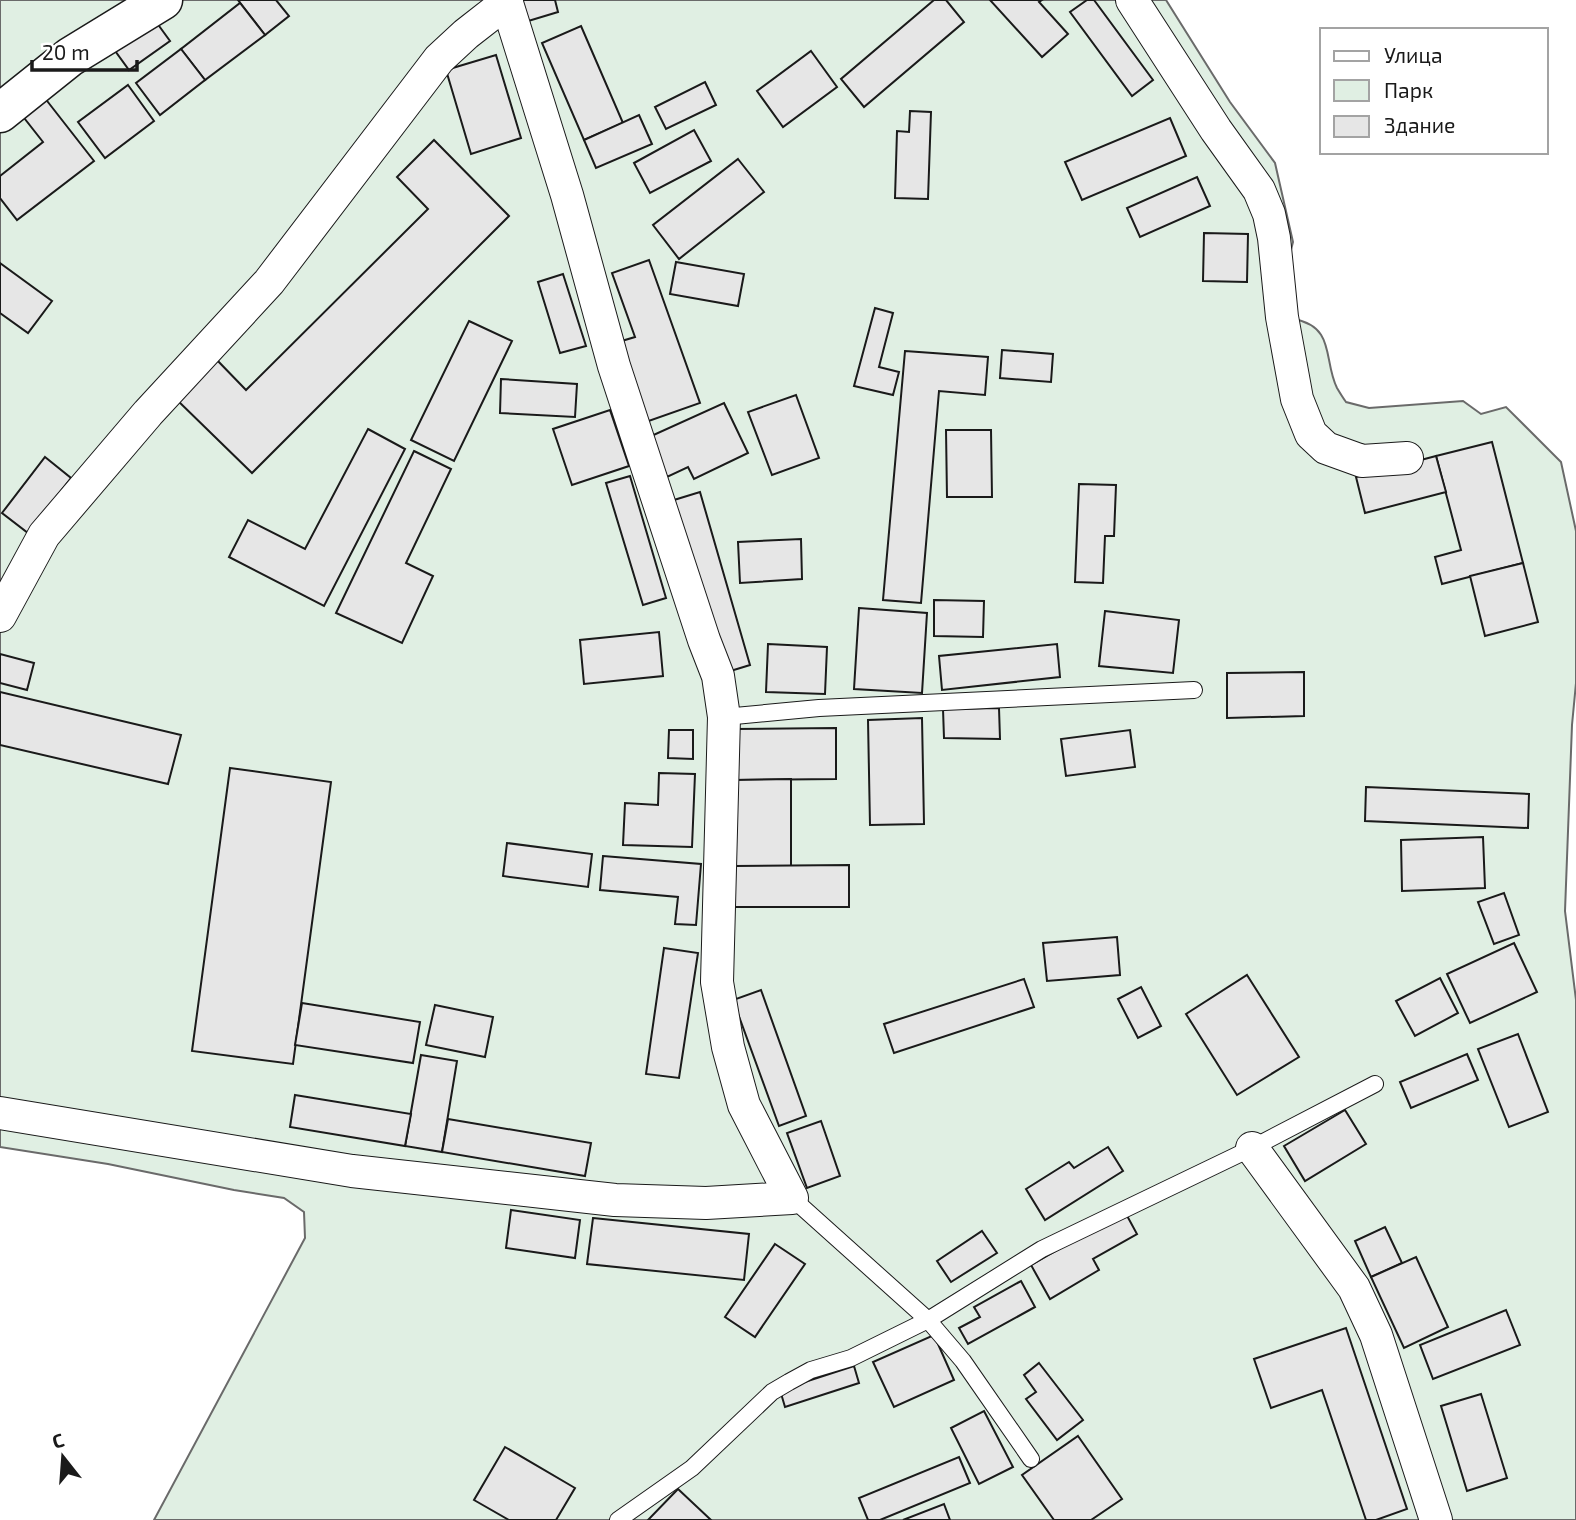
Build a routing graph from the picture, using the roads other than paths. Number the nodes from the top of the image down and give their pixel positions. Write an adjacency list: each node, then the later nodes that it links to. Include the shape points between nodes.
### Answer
1 (163, 0): 4 (main road, via 70,57)
2 (1132, 0): 5 (street, via 1259,190 1269,214 1297,399 1311,434 1326,448 1362,461)
3 (506, 1): 6 (street, via 439,59 269,282 80,489 44,535); 8 (street, via 614,366 718,676)
4 (0, 113)
5 (1407, 458)
6 (0, 615)
7 (1194, 690): 8 (lane, via 819,708)
8 (724, 717): 12 (street, via 717,982 744,1105)
9 (1375, 1083): 11 (lane)
10 (0, 1113): 12 (street, via 352,1171 587,1197 706,1203)
11 (1252, 1149): 13 (lane, via 1042,1249); 16 (street, via 1354,1288 1376,1335)
12 (792, 1198): 13 (lane)
13 (928, 1321): 14 (lane, via 963,1361); 15 (lane, via 851,1358 811,1370 772,1392 692,1468)
14 (1031, 1459)
15 (618, 1520)
16 (1436, 1520)

